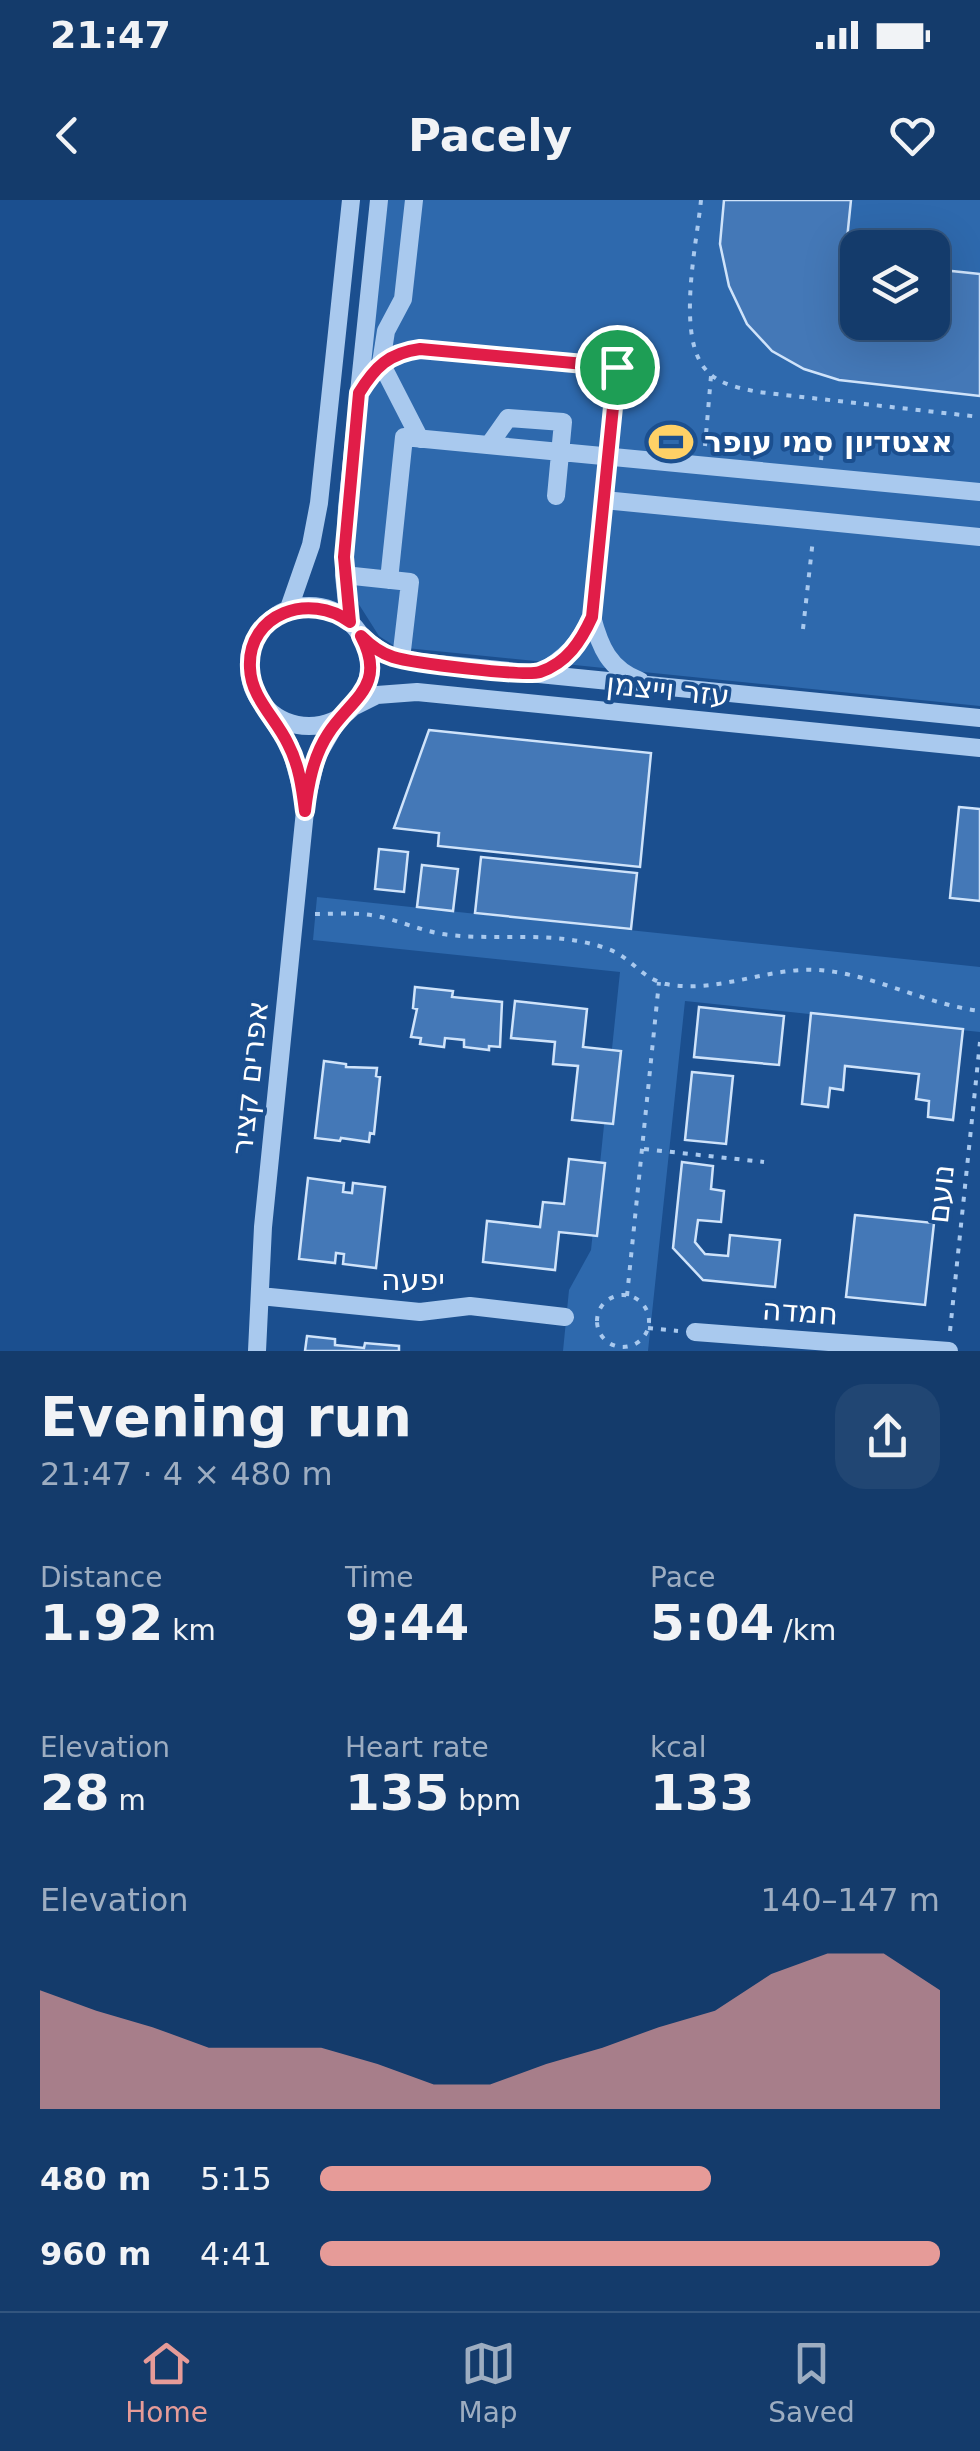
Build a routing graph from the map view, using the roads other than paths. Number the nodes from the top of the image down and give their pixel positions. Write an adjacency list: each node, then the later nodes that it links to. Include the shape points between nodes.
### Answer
1 (351, 200): 19 (street, via 319,503)
2 (379, 200): 4 (street)
3 (414, 200): 5 (street, via 403,300)
4 (368, 302): 5 (street); 8 (street)
5 (386, 330): 6 (street); 7 (street)
6 (420, 349): 7 (street); 12 (street, via 617,367)
7 (381, 364): 8 (street); 9 (street)
8 (359, 393): 17 (street)
9 (420, 439): 10 (street); 18 (street, via 404,437)
10 (489, 445): 11 (street); 11 (street, via 508,418 563,422)
11 (560, 452): 12 (street); 14 (street)
12 (608, 456): 13 (street); 15 (street)
13 (980, 492)
14 (556, 496)
15 (604, 500): 16 (street); 20 (street)
16 (980, 536)
17 (344, 575): 18 (street); 21 (street)
18 (389, 580): 22 (street, via 410,582)
19 (288, 610): 21 (street, via 325,608); 25 (street, via 265,626 252,650 251,679)
20 (592, 617): 23 (street, via 580,642); 24 (street, via 609,660)
21 (355, 629): 22 (street, עזר וייצמן, via 375,649); 26 (street, via 368,653 369,673)
22 (401, 659): 23 (street, עזר וייצמן)
23 (537, 674): 24 (street, עזר וייצמן)
24 (651, 686): 27 (street, עזר וייצמן)
25 (263, 704): 26 (street, via 303,726); 29 (street, אפרים קציר, via 294,756)
26 (346, 712): 28 (street, עזר וייצמן, via 378,696 417,692); 29 (street, אפרים קציר, via 317,756)
27 (980, 718)
28 (980, 748)
29 (305, 811): 30 (street, אפרים קציר)
30 (260, 1296): 31 (street, יפעה, via 420,1312 470,1306); 33 (street, אפרים קציר)
31 (565, 1318)
32 (695, 1332): 34 (street, חמדה)
33 (258, 1351)
34 (948, 1351)

